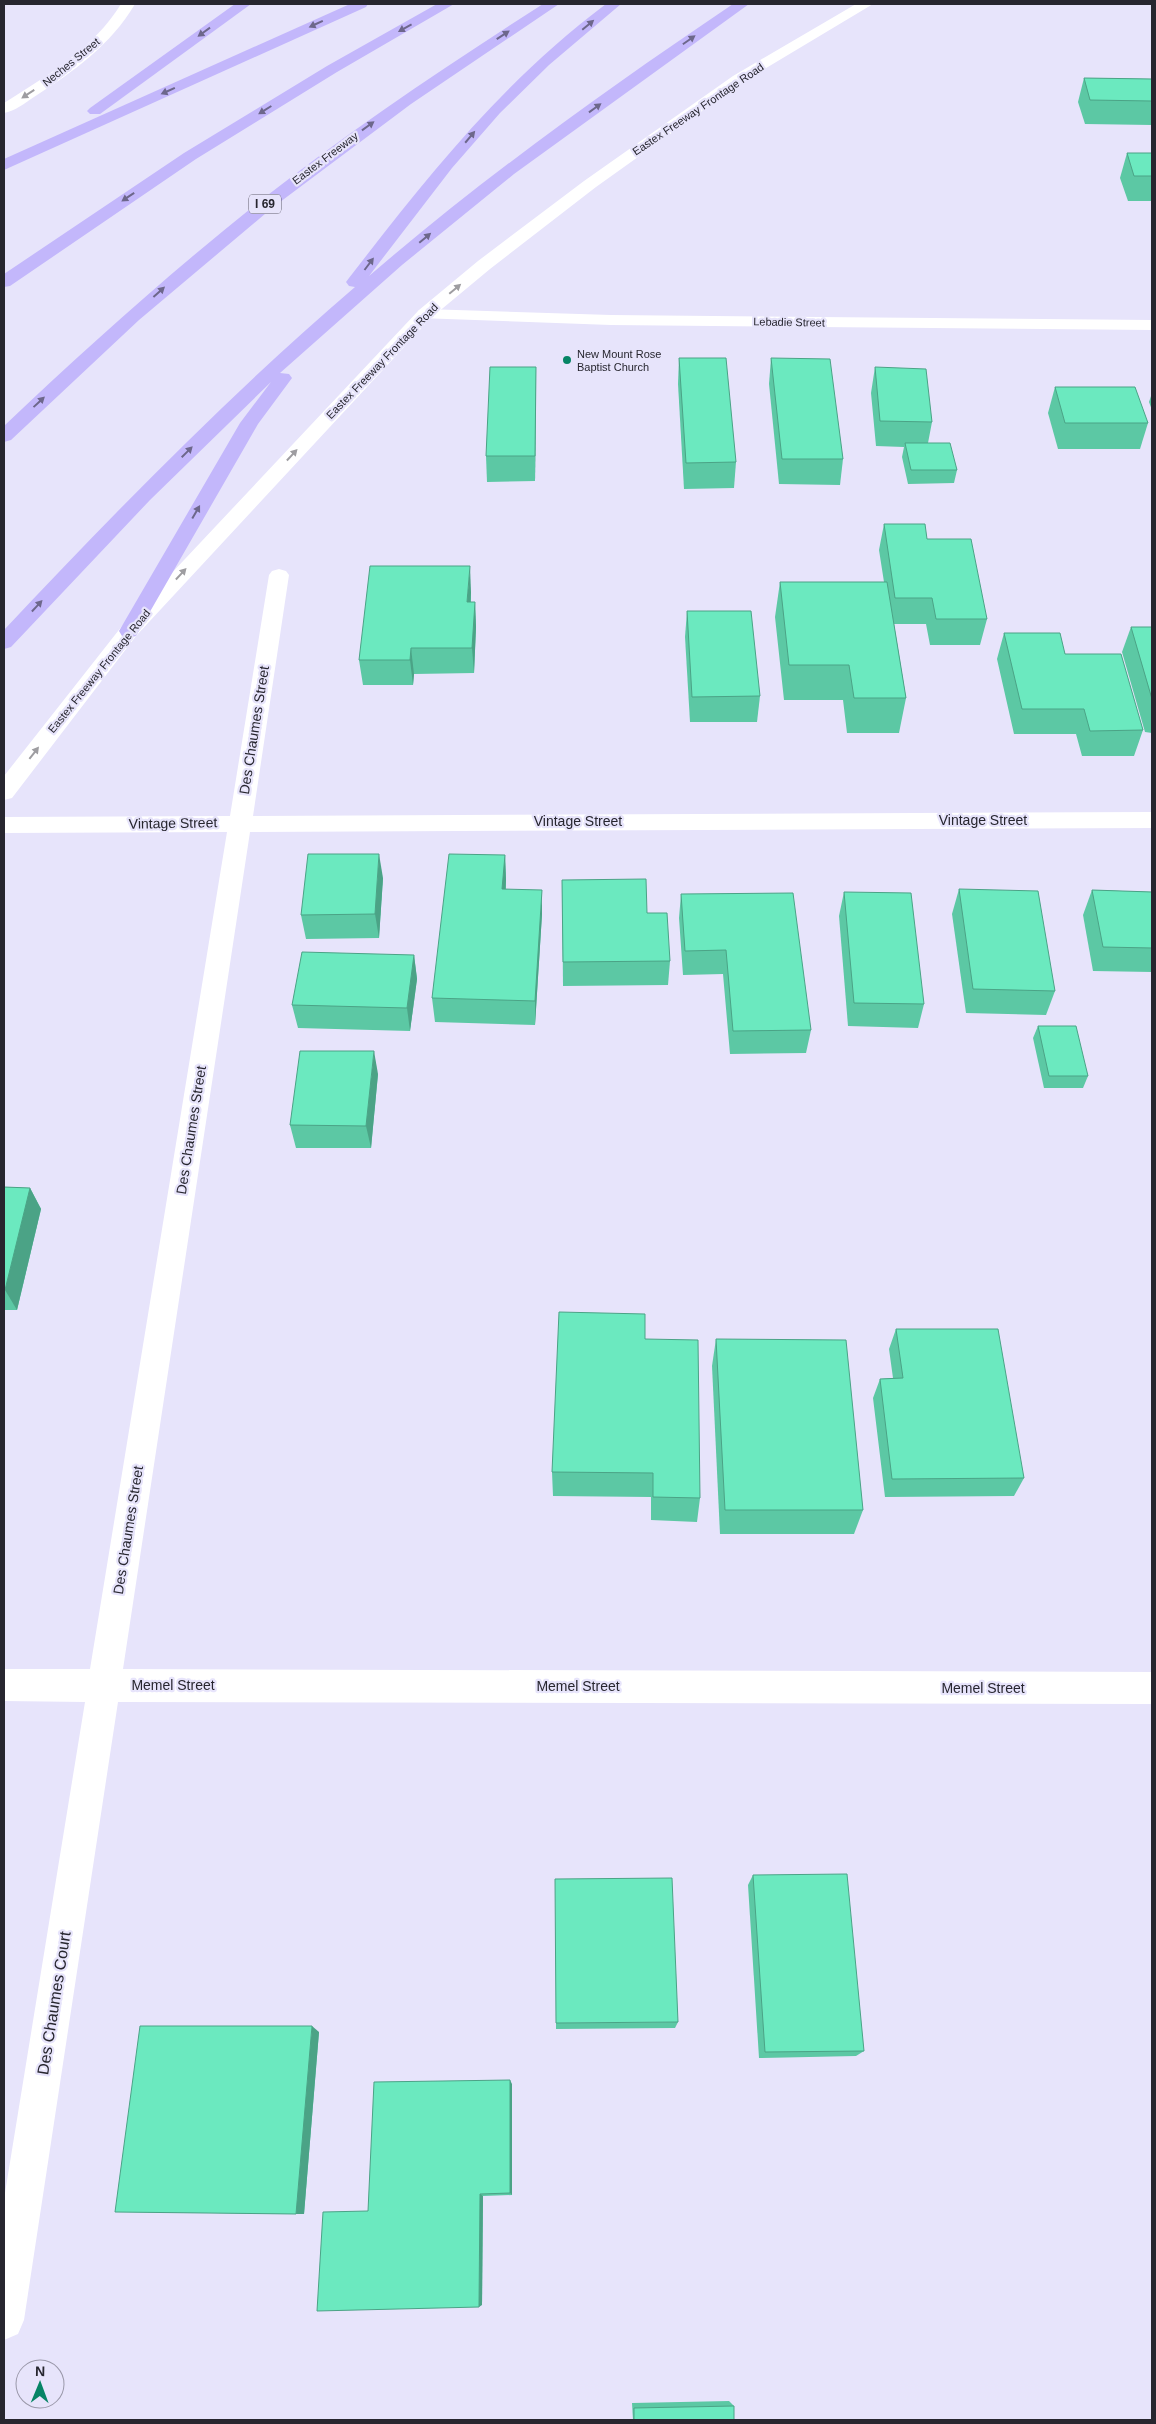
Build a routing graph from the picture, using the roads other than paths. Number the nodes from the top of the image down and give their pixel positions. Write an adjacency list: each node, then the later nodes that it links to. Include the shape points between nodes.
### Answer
1 (128, 4): 9 (street, Neches Street, one-way to 9, via 99,40 57,76)
2 (244, 4): 11 (highway, one-way to 11)
3 (361, 4): 10 (highway, one-way to 10)
4 (448, 4): 12 (highway, one-way to 12, via 332,69 190,156)
5 (552, 4): 15 (highway, Eastex Freeway / I 69, one-way to 5, via 101,344 250,216 398,104)
6 (614, 4): 17 (highway, one-way to 6, via 249,423 376,255 479,127 552,56)
7 (742, 4): 18 (highway, one-way to 7, via 96,543 289,354 441,225 556,137)
8 (866, 4): 13 (street, Eastex Freeway Frontage Road, one-way to 8, via 484,264 590,184 738,79)
9 (4, 109)
10 (4, 165)
11 (4, 177)
12 (4, 282)
13 (425, 314): 14 (street, Lebadie Street, via 611,320); 17 (street, Eastex Freeway Frontage Road, one-way to 13)
14 (1152, 325)
15 (4, 436)
16 (279, 575): 21 (street, Des Chaumes Street)
17 (129, 631): 19 (street, Eastex Freeway Frontage Road, one-way to 17)
18 (4, 642)
19 (4, 792)
20 (1152, 820): 21 (street, Vintage Street)
21 (239, 822): 22 (street, Vintage Street); 24 (street, Des Chaumes Street)
22 (4, 825)
23 (4, 1685): 24 (street, Memel Street)
24 (104, 1685): 25 (street, Memel Street); 26 (street, Des Chaumes Court)
25 (1152, 1688)
26 (4, 2320)

